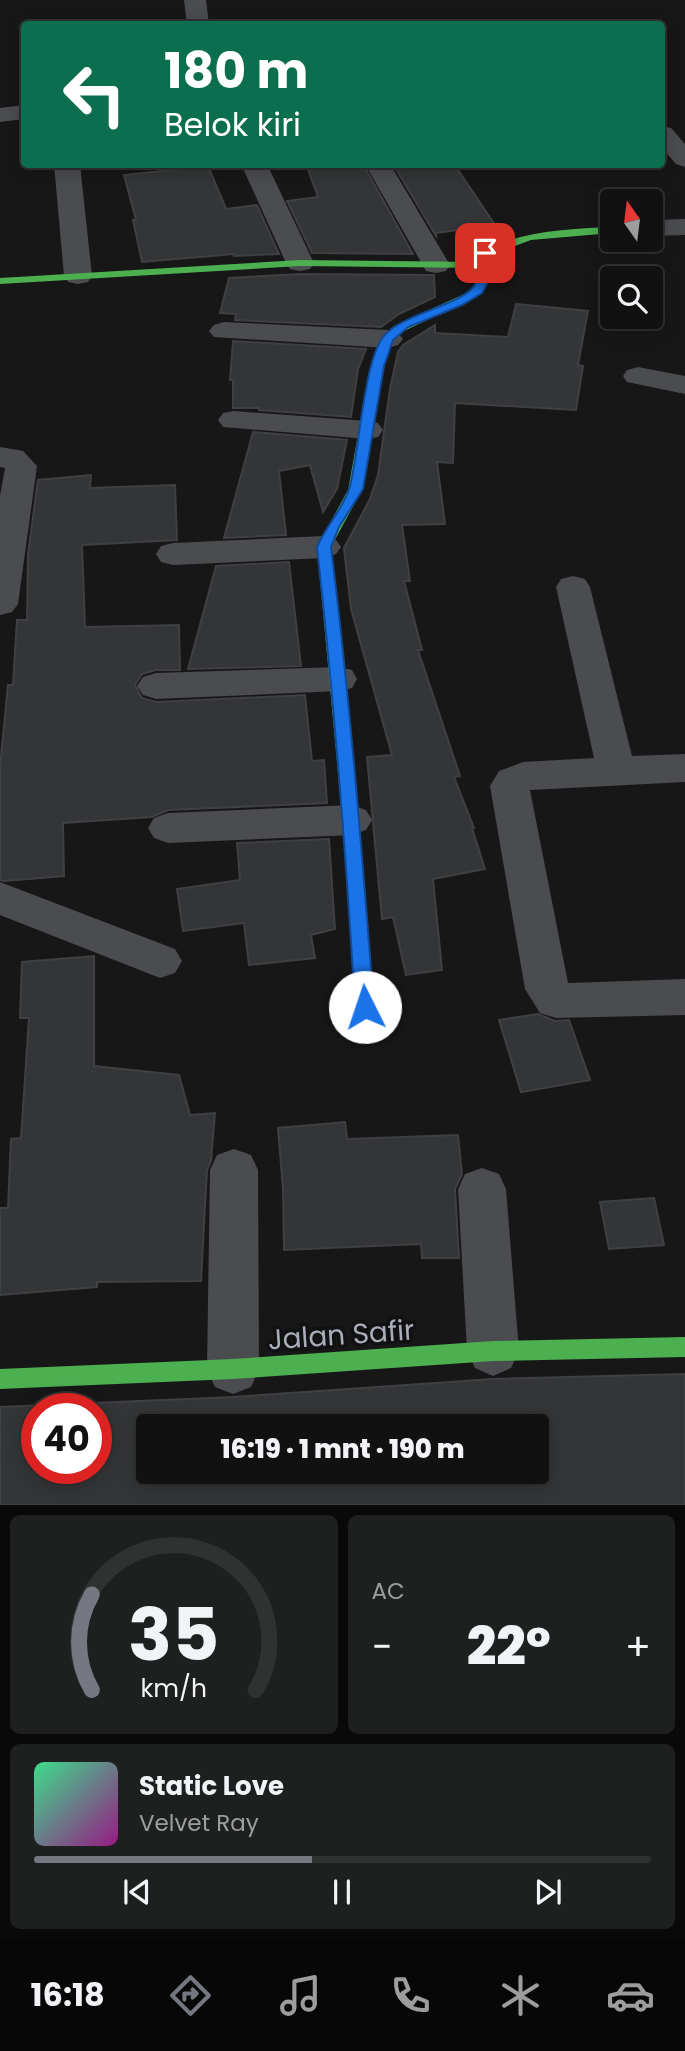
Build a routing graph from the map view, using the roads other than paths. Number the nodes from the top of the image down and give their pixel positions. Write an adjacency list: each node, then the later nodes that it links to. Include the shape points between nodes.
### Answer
1 (195, 0): 2 (street)
2 (198, 21)
3 (21, 112): 4 (street)
4 (0, 115)
5 (665, 136): 6 (street)
6 (685, 159)
7 (67, 168): 16 (street)
8 (256, 168): 13 (street)
9 (379, 168): 14 (street)
10 (685, 227): 11 (street)
11 (663, 228)
12 (600, 231): 15 (street, via 520,237 485,253)
13 (300, 263): 14 (street); 16 (street)
14 (436, 265): 15 (street)
15 (482, 265): 19 (street, via 478,290 404,325)
16 (78, 276): 17 (street)
17 (0, 281)
18 (224, 331): 19 (street)
19 (388, 339): 23 (street, via 378,366)
20 (638, 376): 21 (street)
21 (685, 385)
22 (234, 420): 23 (street)
23 (367, 430): 25 (street, via 356,489)
24 (0, 457): 28 (street, via 12,458 21,466)
25 (324, 547): 26 (street); 29 (street)
26 (173, 554)
27 (573, 587): 32 (street)
28 (1, 588)
29 (340, 679): 30 (street); 33 (street)
30 (156, 686)
31 (685, 768): 32 (street)
32 (616, 771): 37 (street, via 523,776 510,786 547,989 556,1000 564,1001)
33 (352, 820): 34 (street); 38 (street)
34 (168, 828)
35 (0, 898): 36 (street)
36 (160, 961)
37 (685, 997)
38 (365, 1007)
39 (234, 1170): 43 (street)
40 (482, 1189): 42 (street)
41 (685, 1347): 42 (street, Jalan Safir)
42 (493, 1351): 43 (street, Jalan Safir)
43 (233, 1370): 44 (street, Jalan Safir)
44 (0, 1379)

